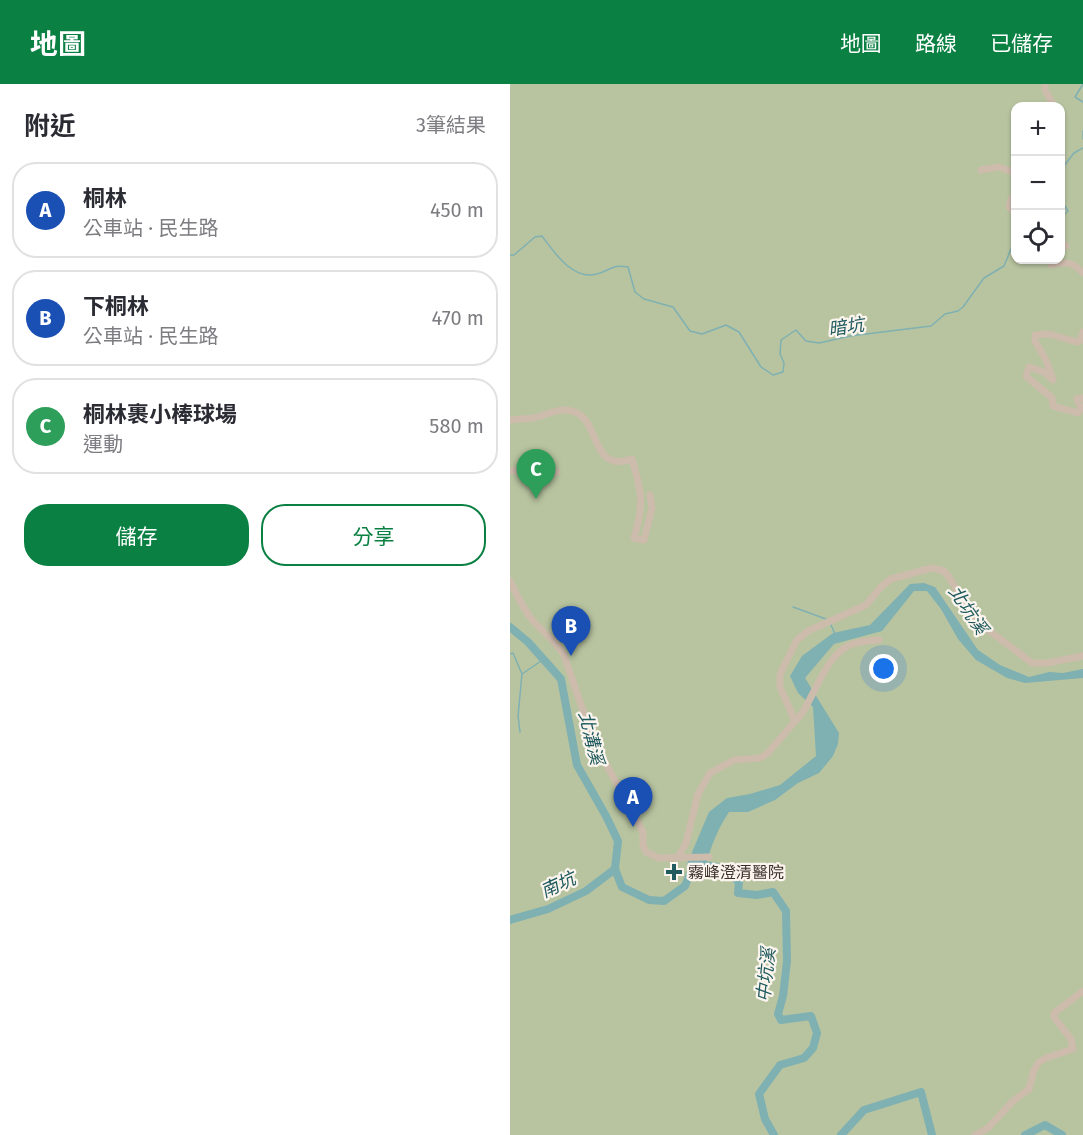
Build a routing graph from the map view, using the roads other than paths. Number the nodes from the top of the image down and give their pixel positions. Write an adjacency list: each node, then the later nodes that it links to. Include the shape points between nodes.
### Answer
1 (1045, 84): 2 (street)
2 (1052, 102)
3 (981, 170): 4 (street, via 999,167)
4 (1011, 171)
5 (1065, 262): 6 (street)
6 (1083, 273)
7 (1083, 332): 8 (street, via 1077,342 1049,334 1035,335 1053,380 1029,367 1026,376 1052,398 1053,406 1078,413 1081,408 1077,399)
8 (1083, 398)
9 (510, 420): 12 (street, via 572,410 582,415 605,456 622,463 632,459 641,495 634,538 644,540 652,508)
10 (510, 471): 11 (street)
11 (557, 472)
12 (650, 495)
13 (510, 581): 17 (street, via 534,623 557,643 564,655 593,740 643,832 646,852 658,858)
14 (879, 640): 16 (street, via 843,648)
15 (1083, 656): 16 (street, via 1032,663 975,620 944,571 926,568 891,579 866,605 808,631 797,640 780,674 780,687)
16 (795, 721): 17 (street, via 760,758 734,760 710,773 698,794)
17 (681, 857): 18 (street)
18 (709, 857)
19 (1083, 991): 20 (street, via 1054,1013 1073,1049 1039,1062 1029,1089 988,1128)
20 (975, 1135)

